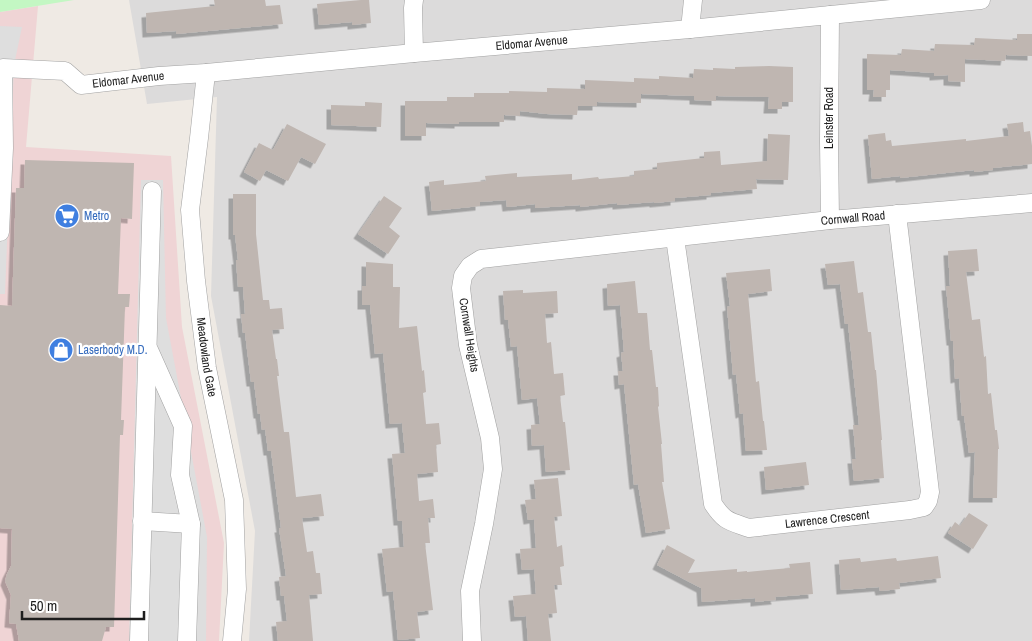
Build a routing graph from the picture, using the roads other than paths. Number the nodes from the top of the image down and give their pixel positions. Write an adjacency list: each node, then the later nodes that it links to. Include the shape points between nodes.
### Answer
1 (414, 0): 6 (street)
2 (693, 0): 5 (street)
3 (981, 0): 4 (street, Eldomar Avenue)
4 (830, 15): 5 (street, Eldomar Avenue); 11 (street, Leinster Road)
5 (690, 29): 6 (street, Eldomar Avenue)
6 (414, 53): 7 (street, Eldomar Avenue)
7 (206, 73): 12 (street, Eldomar Avenue, via 81,85 65,70 2,68 4,148); 19 (street, Meadowland Gate, via 190,210 208,368 234,500 237,589)
8 (152, 191): 14 (street)
9 (1032, 203): 10 (street, Cornwall Road)
10 (898, 214): 11 (street, Cornwall Road); 13 (street, Lawrence Crescent, via 930,492 928,500 924,507 910,510 806,522 749,528 730,522 713,504)
11 (830, 220): 13 (street, Cornwall Road)
12 (0, 232)
13 (675, 238): 20 (street, Cornwall Heights, via 481,259 463,276 461,288 468,345 490,438 493,469 470,591)
14 (147, 345): 15 (street); 16 (street, via 183,426 180,475)
15 (142, 522): 16 (street); 17 (street)
16 (190, 524): 18 (street)
17 (139, 641)
18 (187, 641)
19 (232, 641)
20 (472, 641)

